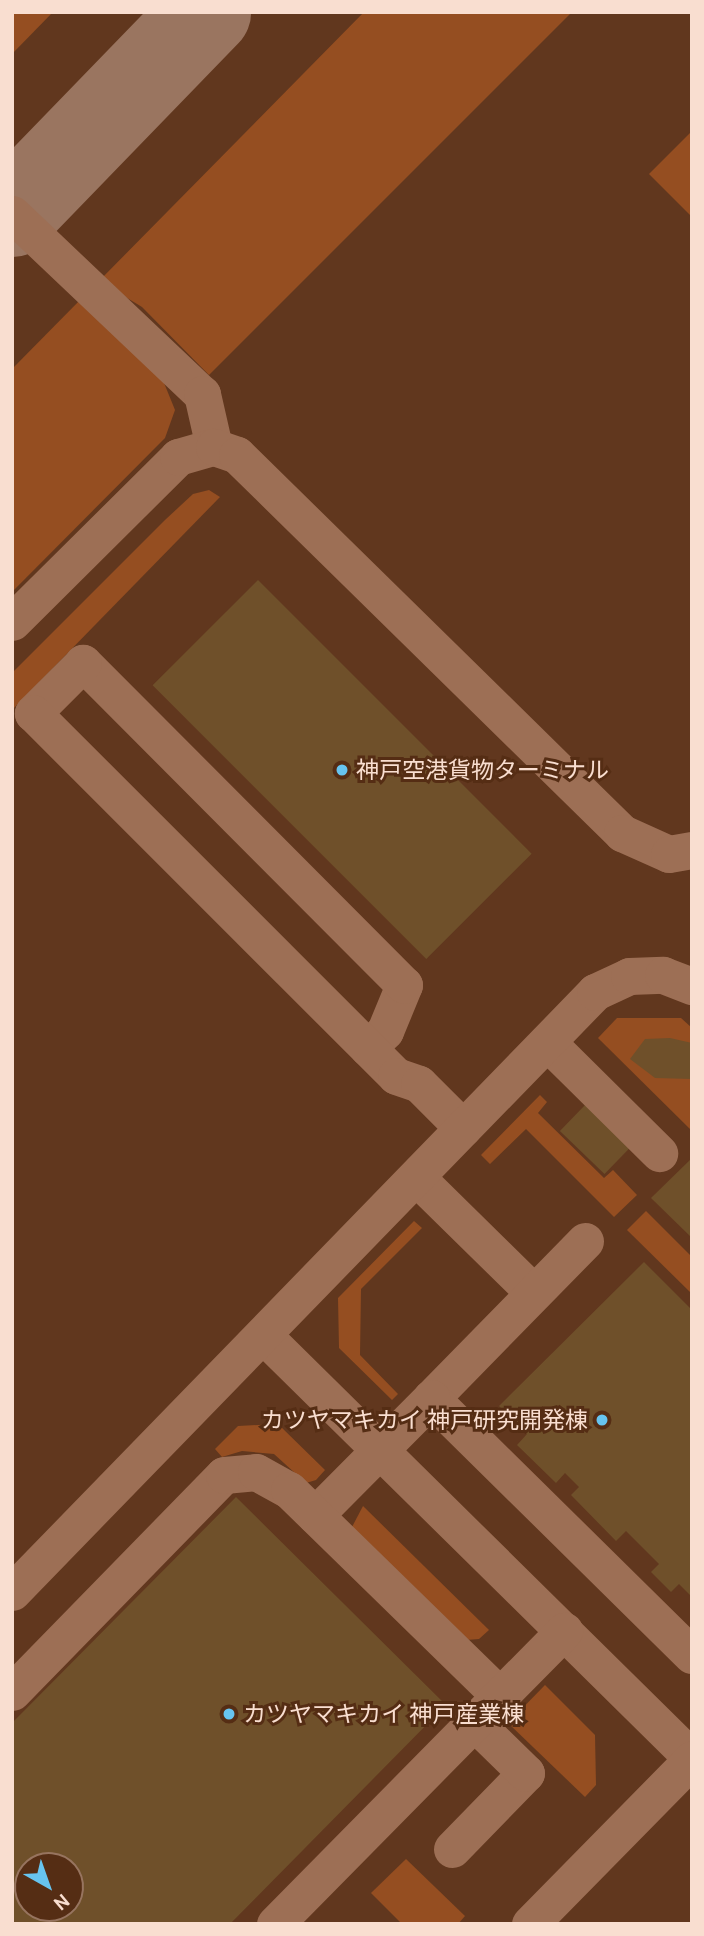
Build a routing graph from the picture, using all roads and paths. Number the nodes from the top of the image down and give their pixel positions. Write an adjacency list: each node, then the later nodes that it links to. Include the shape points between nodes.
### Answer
1 (12, 214): 2 (street, via 202,394)
2 (214, 447): 3 (street, via 194,449 160,472); 4 (street, via 237,455 257,472 622,833 669,854)
3 (12, 622)
4 (692, 850)
5 (692, 986): 7 (street, via 663,975 629,976 595,992)
6 (377, 1039): 6 (street, via 33,713 83,663 404,985); 8 (street, via 396,1076 419,1084)
7 (547, 1042): 8 (street); 9 (street)
8 (463, 1128): 10 (street)
9 (659, 1153)
10 (416, 1177): 12 (street); 13 (street)
11 (585, 1241): 12 (street)
12 (534, 1293): 14 (street)
13 (264, 1336): 15 (street); 17 (street)
14 (430, 1398): 15 (street); 19 (street)
15 (380, 1450): 16 (street); 18 (street)
16 (315, 1515): 20 (street, via 289,1490 256,1472 224,1475); 21 (street)
17 (12, 1592)
18 (564, 1631): 21 (street); 23 (street)
19 (692, 1655)
20 (12, 1692)
21 (499, 1695): 22 (street)
22 (474, 1723): 24 (street, via 526,1773); 25 (street)
23 (692, 1758): 26 (street)
24 (452, 1849)
25 (275, 1924)
26 (530, 1924)

